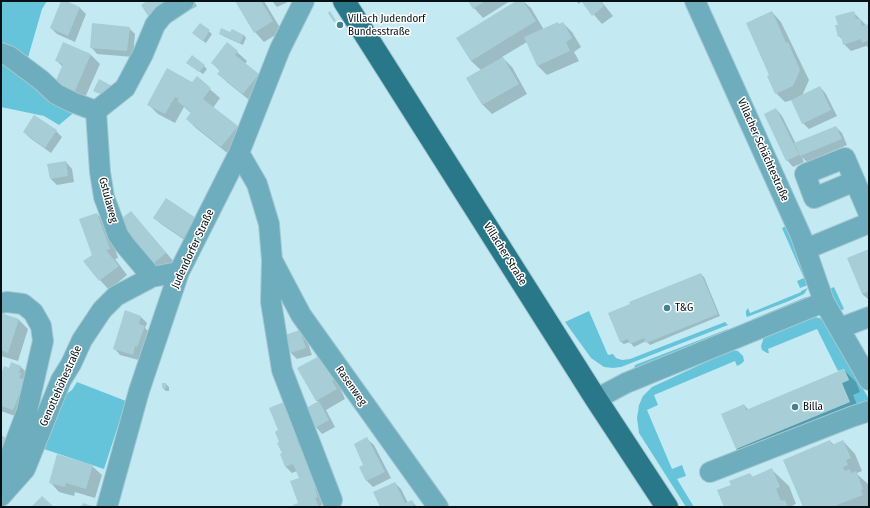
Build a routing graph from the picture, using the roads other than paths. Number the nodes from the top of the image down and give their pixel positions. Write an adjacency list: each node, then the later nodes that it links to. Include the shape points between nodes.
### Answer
1 (184, 1): 6 (street, via 163,15 155,25 144,54 125,88)
2 (304, 1): 7 (street, Judendorfer Straße, via 280,49)
3 (344, 1): 20 (main road, Villacher Straße)
4 (696, 1): 11 (street, Villacher Schächtestraße)
5 (1, 53): 6 (street, via 41,80 56,94)
6 (96, 111): 14 (street, Gstulaweg, via 104,197 118,235)
7 (239, 153): 12 (street, Rasenweg, via 257,184 269,224); 13 (street, Judendorfer Straße)
8 (855, 181): 9 (street)
9 (869, 214)
10 (869, 223): 11 (street)
11 (806, 249): 15 (street, Villacher Schächtestraße)
12 (272, 260): 25 (street, Rasenweg, via 271,302 282,370); 27 (street, Rasenweg, via 301,315)
13 (180, 272): 14 (street, Genottehöhestraße); 26 (street, Judendorfer Straße, via 140,392)
14 (152, 277): 24 (street, Genottehöhestraße, via 111,299 92,323 61,380 24,469)
15 (824, 302): 18 (street, Villacher Schächtestraße); 20 (street, via 633,380)
16 (1, 303): 23 (street, Genottehöhestraße, via 23,304 34,312 42,326 43,341 27,412)
17 (869, 317): 18 (street)
18 (840, 328): 19 (street, Villacher Schächtestraße)
19 (868, 376)
20 (596, 399): 28 (main road, Villacher Straße)
21 (869, 411): 22 (street)
22 (710, 472)
23 (1, 481)
24 (1, 496)
25 (332, 500)
26 (107, 507)
27 (438, 507)
28 (667, 507)

